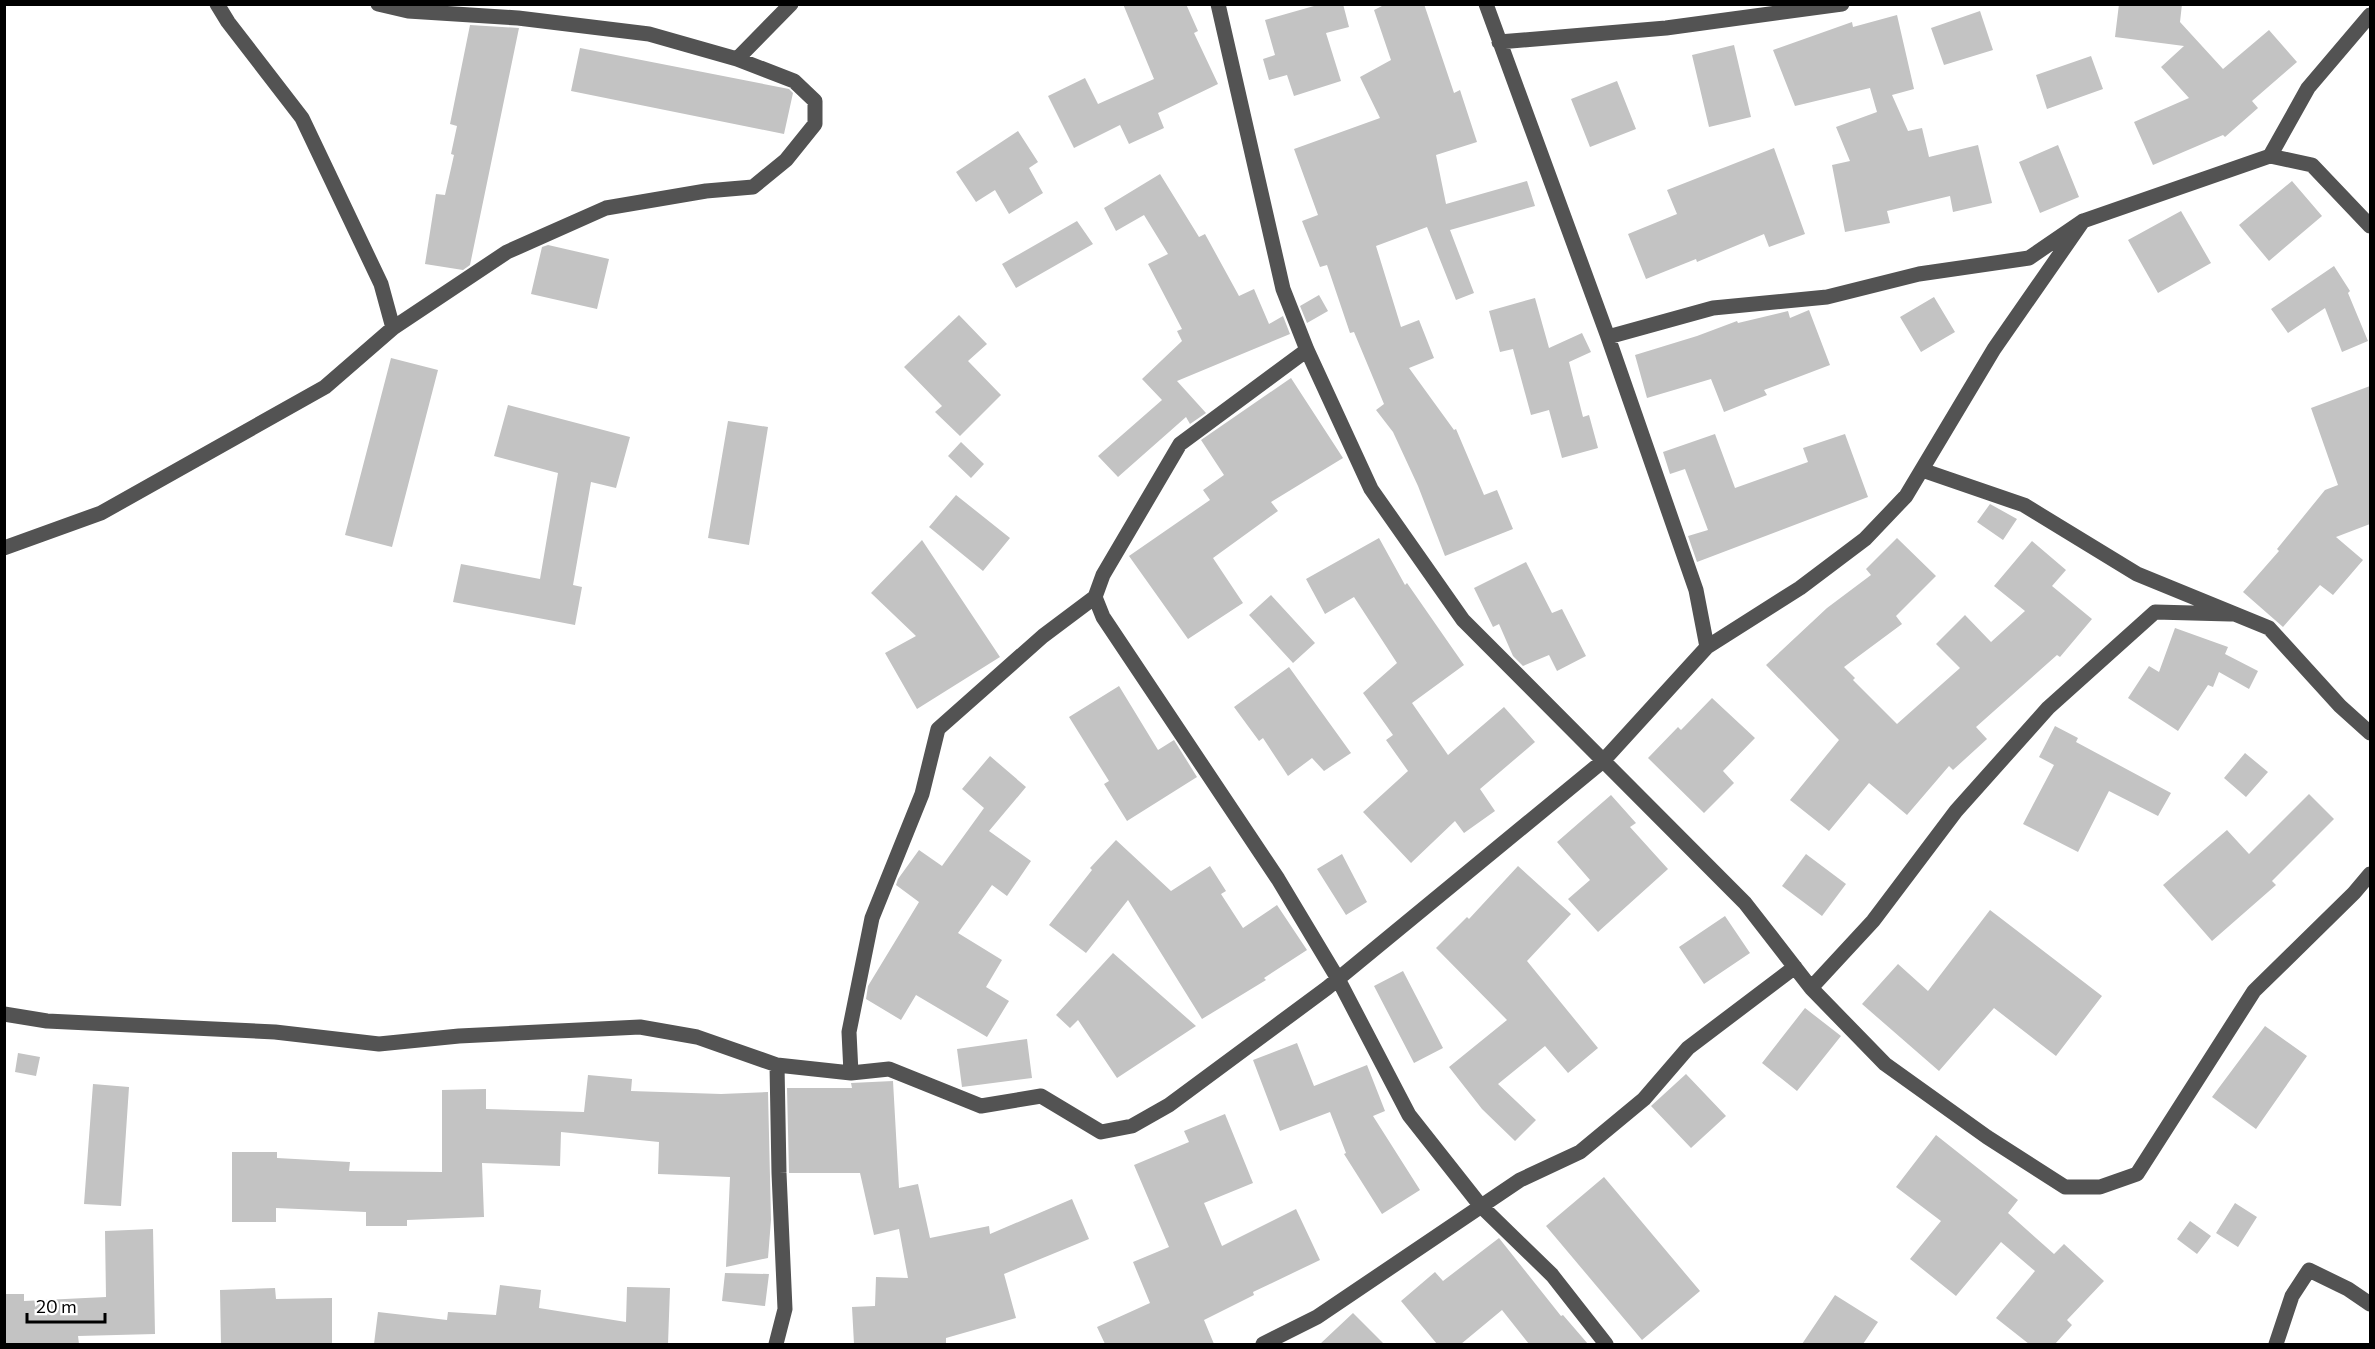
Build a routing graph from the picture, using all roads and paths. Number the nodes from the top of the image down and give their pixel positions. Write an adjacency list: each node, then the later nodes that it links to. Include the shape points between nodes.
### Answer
1 (218, 4): 13 (street, via 302,118 381,284)
2 (378, 4): 9 (street, via 408,11 518,18 649,34)
3 (790, 4): 9 (street)
4 (1218, 4): 15 (street, via 1283,290)
5 (1486, 4): 8 (street)
6 (1842, 4): 8 (street, via 1666,28)
7 (2370, 15): 10 (street, via 2308,88)
8 (1499, 42): 14 (street)
9 (737, 59): 13 (street, via 794,81 815,101 815,124 786,160 753,187 606,208 507,252)
10 (2270, 156): 11 (street); 12 (street, via 2312,165)
11 (2083, 221): 14 (street, via 2029,258 1918,274 1827,297 1713,308); 16 (street, via 1995,349)
12 (2370, 226)
13 (393, 328): 17 (street, via 315,393 101,513)
14 (1608, 338): 20 (street, via 1696,590)
15 (1307, 350): 18 (street, via 1180,444 1102,575); 22 (street, via 1371,489 1463,620)
16 (1922, 470): 19 (street, via 2024,505 2137,574); 20 (street, via 1906,495 1865,539 1800,588)
17 (4, 548)
18 (1095, 597): 25 (street, via 1102,617 1278,879); 29 (street, via 1043,636 938,729 922,794 872,918 849,1032)
19 (2230, 614): 21 (street, via 2269,628); 26 (street, via 2155,612 2057,700 1956,811 1873,921)
20 (1707, 647): 22 (street)
21 (2370, 733)
22 (1603, 761): 24 (street, via 1745,903); 25 (street)
23 (2370, 874): 26 (street, via 2254,991 2137,1174 2100,1187 2065,1187 1987,1137 1885,1064)
24 (1795, 967): 26 (street); 30 (street, via 1688,1048 1644,1099 1580,1152 1520,1180)
25 (1338, 979): 29 (street, via 1168,1105 1132,1126 1101,1132 1041,1096 981,1106 889,1069); 30 (street, via 1409,1115)
26 (1810, 988)
27 (4, 1014): 28 (street, via 46,1021 275,1032 379,1044 640,1027 697,1037)
28 (777, 1065): 29 (street); 32 (street, via 785,1309)
29 (851, 1073)
30 (1480, 1205): 33 (street, via 1317,1317); 34 (street, via 1552,1275)
31 (2370, 1304): 35 (street, via 2309,1270 2292,1296)
32 (776, 1344)
33 (1263, 1344)
34 (1606, 1344)
35 (2276, 1344)

